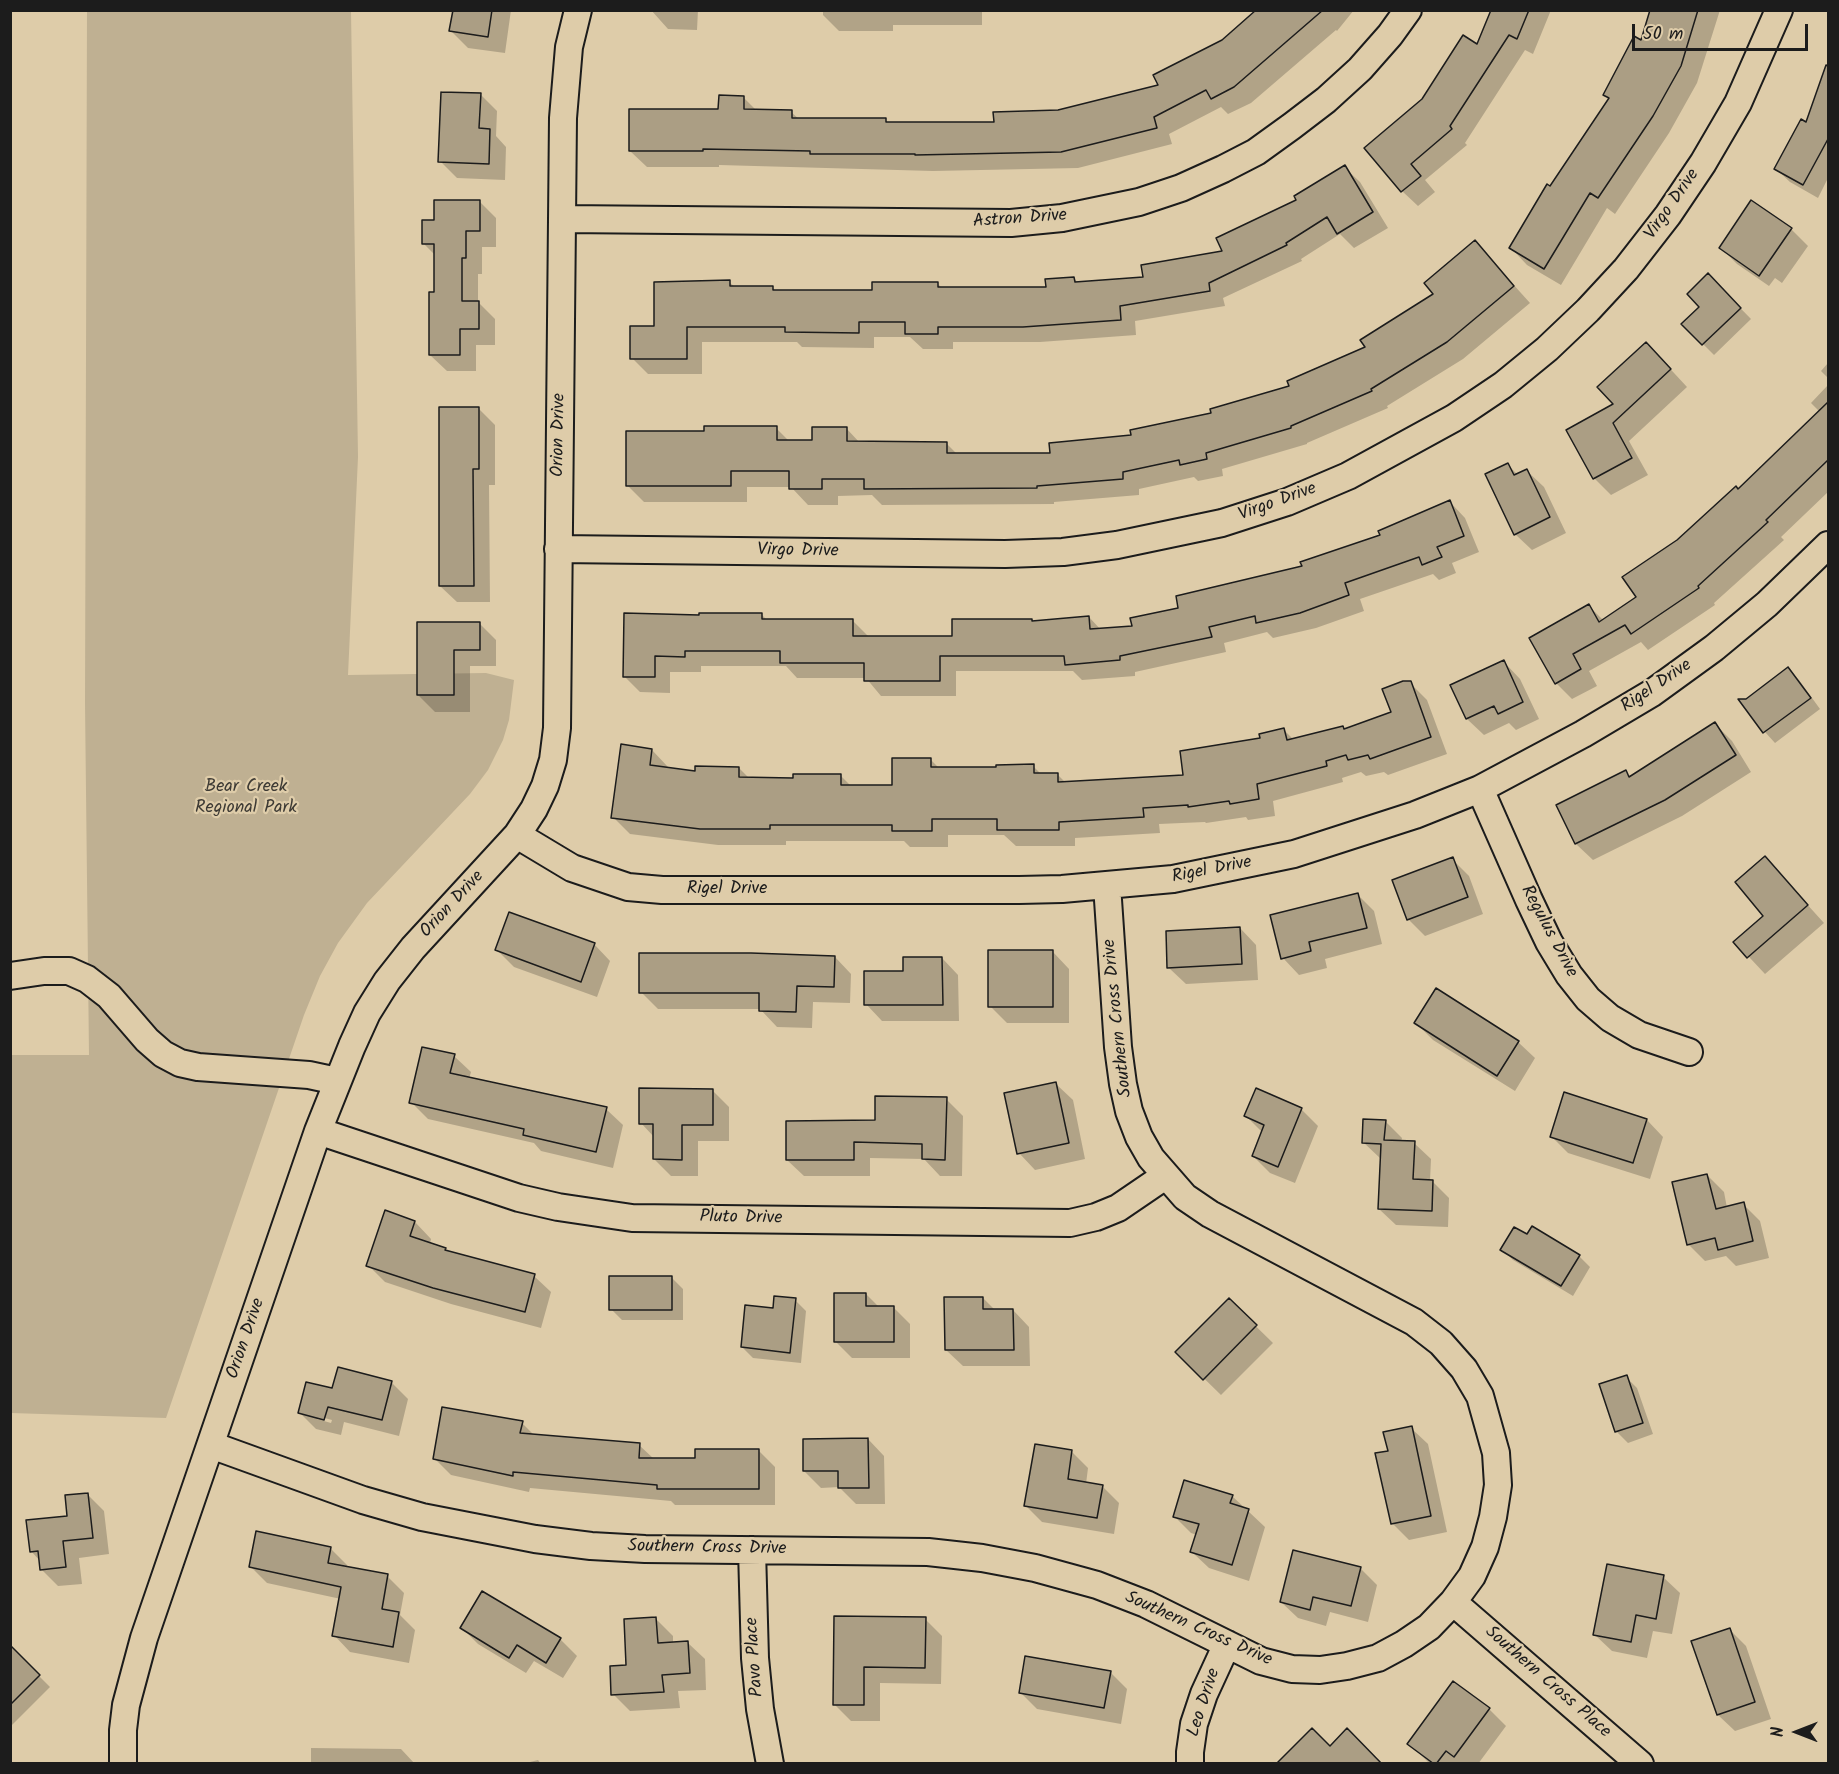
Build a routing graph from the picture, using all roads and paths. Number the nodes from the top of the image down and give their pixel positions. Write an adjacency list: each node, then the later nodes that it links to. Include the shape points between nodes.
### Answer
1 (578, 10): 4 (street, Orion Drive, via 565,85)
2 (1408, 10): 4 (street, Astron Drive, via 1360,69 1256,152 1181,188 1129,205 1011,223)
3 (1779, 10): 6 (street, Virgo Drive, via 1738,103 1703,163 1626,269 1547,349 1503,385 1454,418 1348,476 1287,502 1222,523 1117,546 1064,552)
4 (563, 219): 6 (street, Orion Drive)
5 (1828, 545): 7 (street, Rigel Drive, via 1767,604 1652,693)
6 (558, 549): 8 (street, Orion Drive, via 557,728 545,786)
7 (1480, 789): 9 (street, Rigel Drive, via 1294,854 1173,879); 11 (street, Regulus Drive, via 1549,942 1588,999 1639,1035)
8 (518, 835): 9 (street, Rigel Drive, via 572,868 628,887 662,890 1019,890); 12 (street, Orion Drive, via 387,981 367,1013)
9 (1107, 885): 14 (street, Southern Cross Drive, via 1123,1084 1139,1137)
10 (10, 976): 12 (street, via 44,970 69,971 87,979 109,996 147,1040 180,1064)
11 (1689, 1052)
12 (337, 1081): 13 (street, Orion Drive)
13 (318, 1131): 14 (street, Pluto Drive, via 519,1198 632,1218 1070,1222 1118,1208); 15 (street, Orion Drive)
14 (1165, 1176): 17 (street, Southern Cross Drive, via 1185,1197 1210,1214 1414,1322 1441,1343 1464,1369 1480,1396 1489,1425 1498,1485 1485,1547 1472,1576)
15 (211, 1445): 16 (street, Southern Cross Drive, via 363,1500 481,1530 591,1546); 19 (street, Orion Drive, via 133,1675 123,1730)
16 (752, 1550): 18 (street, Southern Cross Drive, via 928,1552 1035,1568 1146,1604); 20 (street, Pavo Place, via 755,1658)
17 (1453, 1602): 18 (street, Southern Cross Drive, via 1429,1627 1404,1644 1378,1658 1347,1666 1292,1670 1261,1661); 22 (street, Southern Cross Place)
18 (1227, 1644): 21 (street, Leo Drive, via 1194,1724)
19 (123, 1764)
20 (770, 1764)
21 (1190, 1764)
22 (1640, 1764)

